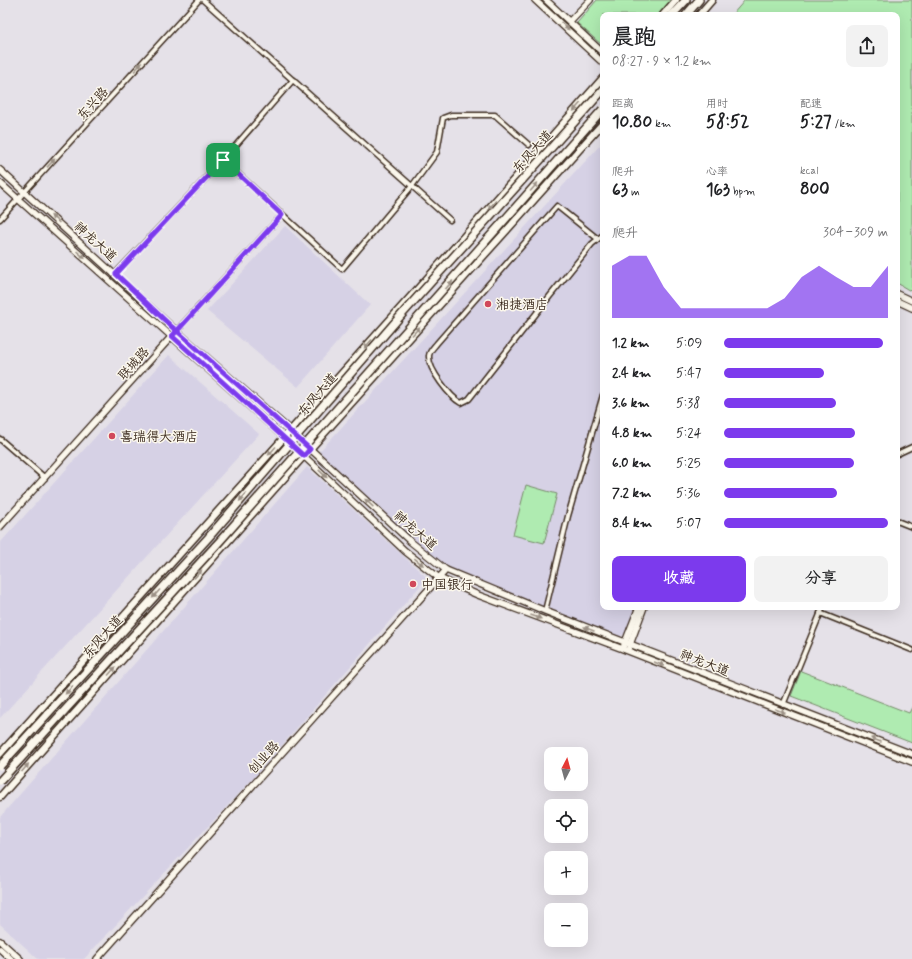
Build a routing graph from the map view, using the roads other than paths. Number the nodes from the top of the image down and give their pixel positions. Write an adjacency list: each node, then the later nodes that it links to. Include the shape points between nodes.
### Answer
1 (199, 0): 27 (street, 东兴路, one-way to 1)
2 (203, 0): 17 (street)
3 (535, 0): 16 (main road, one-way to 16)
4 (546, 0): 14 (main road)
5 (590, 0): 14 (main road)
6 (676, 0): 10 (main road)
7 (686, 0): 11 (highway)
8 (699, 0): 12 (highway)
9 (712, 0): 13 (main road)
10 (666, 12)
11 (675, 12)
12 (689, 12)
13 (702, 12)
14 (570, 21): 15 (main road)
15 (600, 50)
16 (600, 60)
17 (293, 80): 23 (street); 26 (street)
18 (600, 81): 41 (main road, one-way to 41)
19 (600, 93): 66 (highway, 东风大道, one-way to 66, bridge, via 208,538)
20 (600, 112): 67 (highway, 东风大道, one-way to 20, bridge, via 224,536)
21 (600, 126): 45 (main road, one-way to 21)
22 (529, 145): 26 (street, via 495,115 451,115 443,118 437,152)
23 (223, 160): 29 (street); 33 (street)
24 (0, 170): 27 (main road, 神龙大道)
25 (0, 183): 28 (main road, 神龙大道)
26 (412, 186): 29 (street, via 342,269); 31 (street)
27 (24, 192): 28 (street, 东兴路); 33 (main road, 神龙大道, one-way to 27)
28 (18, 199): 30 (street, 东兴路); 39 (main road, 神龙大道, one-way to 39)
29 (282, 215): 38 (street, 联城路)
30 (0, 219)
31 (450, 220)
32 (598, 240): 32 (street, via 469,399 461,403 454,399 429,361 429,354 557,206)
33 (116, 274): 38 (main road, 神龙大道)
34 (900, 295): 35 (main road)
35 (912, 301)
36 (900, 302): 37 (main road)
37 (912, 308)
38 (177, 331): 39 (street, 联城路); 41 (main road, 神龙大道)
39 (172, 336): 42 (main road, 神龙大道); 48 (main road, 联城路)
40 (600, 405): 57 (street, via 568,516)
41 (291, 431): 42 (main road); 45 (main road, 神龙大道)
42 (284, 438): 47 (main road, 神龙大道); 63 (main road, one-way to 63)
43 (0, 439): 48 (street)
44 (912, 447): 46 (street)
45 (310, 449): 47 (main road); 52 (main road, 神龙大道, one-way to 45, via 411,542)
46 (900, 453)
47 (304, 456): 53 (main road, 神龙大道, one-way to 53, via 405,551); 68 (main road, one-way to 47)
48 (45, 478): 50 (main road, 联城路)
49 (900, 522): 51 (street)
50 (0, 527)
51 (912, 527)
52 (446, 570): 53 (main road, 创业路); 57 (main road, 神龙大道)
53 (439, 578): 60 (main road, 神龙大道, one-way to 60, via 478,596); 73 (main road, 创业路)
54 (638, 610): 59 (main road)
55 (643, 610): 59 (main road)
56 (822, 610): 58 (street)
57 (545, 612): 59 (main road, 神龙大道, one-way to 57)
58 (820, 613): 61 (street); 62 (street)
59 (627, 644): 60 (main road); 62 (main road, 神龙大道)
60 (625, 650): 65 (main road, 神龙大道, one-way to 65)
61 (912, 650)
62 (783, 705): 64 (main road, 神龙大道, one-way to 62)
63 (0, 754)
64 (912, 754)
65 (912, 762)
66 (0, 766)
67 (0, 781)
68 (0, 797)
69 (0, 941): 72 (main road)
70 (0, 949): 71 (main road)
71 (11, 959)
72 (20, 959)
73 (97, 959)

